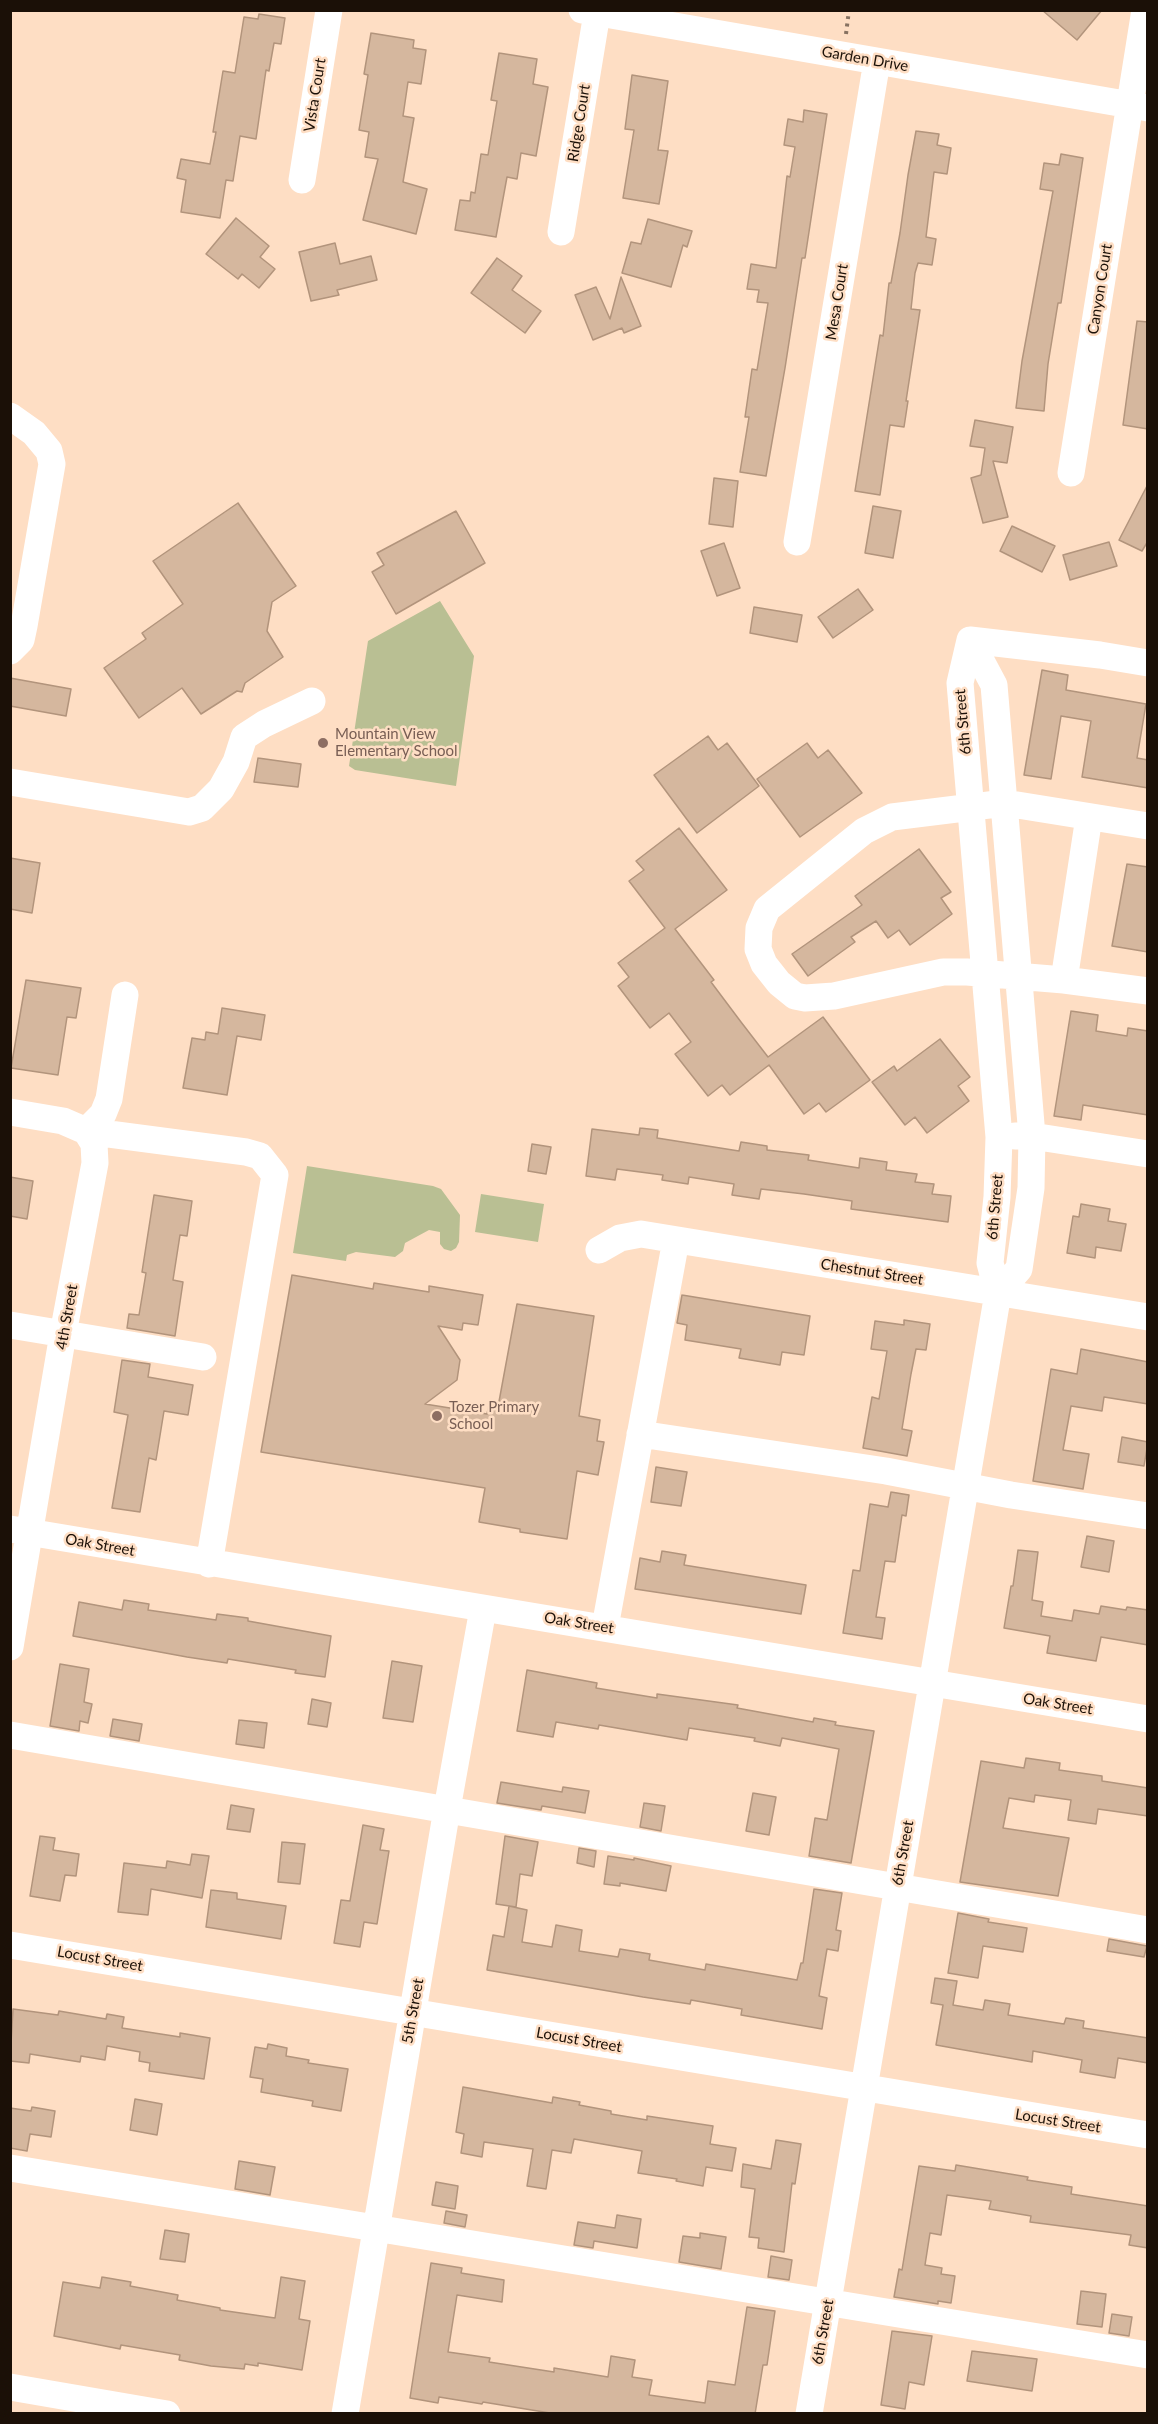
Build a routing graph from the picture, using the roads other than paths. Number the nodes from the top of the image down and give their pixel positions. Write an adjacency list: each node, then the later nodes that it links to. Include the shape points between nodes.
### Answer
1 (328, 10): 6 (street, Vista Court)
2 (1145, 10): 5 (street, Canyon Court)
3 (589, 12): 4 (street, Garden Drive); 7 (street, Ridge Court)
4 (877, 61): 5 (street, Garden Drive); 10 (street, Mesa Court)
5 (1138, 106): 9 (street, Canyon Court)
6 (302, 180)
7 (561, 232)
8 (10, 416): 12 (street, via 34,433 49,451 52,464 21,640)
9 (1071, 473)
10 (797, 542)
11 (970, 640): 13 (street); 16 (street, 6th Street, via 994,685); 17 (street, 6th Street, via 960,683)
12 (10, 651)
13 (1148, 663)
14 (312, 701): 15 (street, via 244,737 221,789 202,808 189,812)
15 (10, 783)
16 (1005, 803): 17 (street); 18 (street); 21 (street, 6th Street)
17 (970, 806): 20 (street, 6th Street); 20 (street, via 891,817 864,831 767,909 759,928 758,949 778,983 795,996 805,998 834,996 943,972)
18 (1089, 817): 19 (street); 22 (street)
19 (1148, 826)
20 (986, 973): 21 (street); 28 (street, 6th Street)
21 (1019, 976): 22 (street); 27 (street, 6th Street)
22 (1064, 980): 23 (street)
23 (1148, 991)
24 (125, 995): 26 (street, via 109,1099 103,1114)
25 (10, 1112): 26 (street, via 63,1121)
26 (86, 1131): 35 (street, 4th Street, via 94,1144 95,1163); 41 (street, via 246,1152 260,1156 275,1175)
27 (1032, 1136): 28 (street); 29 (street); 32 (street, 6th Street, via 1030,1188 1019,1269)
28 (999, 1137): 32 (street, 6th Street, via 990,1263)
29 (1148, 1154)
30 (676, 1240): 31 (street, Chestnut Street, via 641,1234 620,1238); 32 (street, Chestnut Street); 37 (street)
31 (599, 1250)
32 (998, 1293): 33 (street, Chestnut Street); 38 (street, 6th Street)
33 (1148, 1317)
34 (10, 1325): 35 (street)
35 (63, 1334): 36 (street); 40 (street, 4th Street)
36 (203, 1357)
37 (640, 1434): 38 (street); 43 (street)
38 (966, 1485): 39 (street); 45 (street, 6th Street)
39 (1148, 1516)
40 (20, 1531): 41 (street, Oak Street); 44 (street, 4th Street)
41 (209, 1564): 42 (street, Oak Street)
42 (483, 1609): 43 (street, Oak Street); 48 (street, 5th Street)
43 (605, 1627): 45 (street, Oak Street)
44 (10, 1647)
45 (932, 1684): 46 (street, Oak Street); 49 (street, 6th Street)
46 (1148, 1719)
47 (10, 1735): 48 (street)
48 (447, 1809): 49 (street); 52 (street, 5th Street)
49 (898, 1886): 50 (street); 53 (street, 6th Street)
50 (1148, 1930)
51 (10, 1945): 52 (street, Locust Street)
52 (413, 2012): 53 (street, Locust Street); 56 (street, 5th Street)
53 (863, 2088): 54 (street, Locust Street); 57 (street, 6th Street)
54 (1148, 2135)
55 (10, 2168): 56 (street)
56 (376, 2229): 57 (street); 61 (street, 5th Street)
57 (828, 2303): 58 (street); 62 (street, 6th Street)
58 (1148, 2355)
59 (10, 2387): 60 (street)
60 (161, 2413)
61 (345, 2414)
62 (809, 2414)

